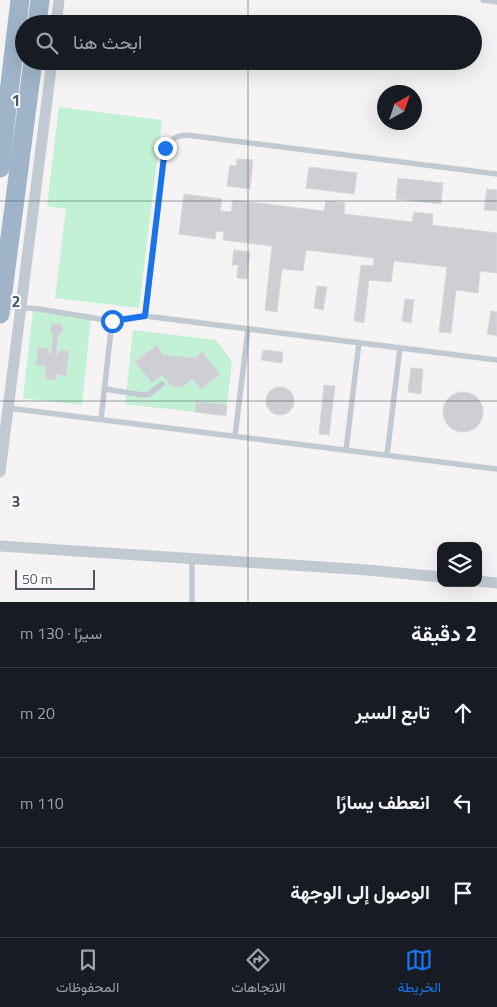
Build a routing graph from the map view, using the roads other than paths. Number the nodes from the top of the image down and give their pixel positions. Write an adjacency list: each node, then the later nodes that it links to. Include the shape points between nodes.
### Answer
1 (20, 0): 6 (highway)
2 (40, 0): 7 (highway)
3 (58, 0): 8 (street)
4 (483, 0): 5 (lane)
5 (497, 2)
6 (18, 15)
7 (39, 15)
8 (57, 15)
9 (15, 42): 12 (highway)
10 (32, 70): 15 (highway)
11 (51, 70): 14 (street)
12 (0, 168)
13 (497, 174): 16 (lane, via 178,136 165,148)
14 (20, 309): 15 (lane); 17 (lane); 24 (street)
15 (1, 310)
16 (145, 316): 17 (lane); 18 (lane)
17 (112, 321): 23 (lane)
18 (248, 329): 19 (lane); 26 (lane)
19 (359, 343): 20 (lane); 27 (lane)
20 (400, 348): 21 (lane); 28 (lane)
21 (497, 360)
22 (162, 384): 23 (lane, via 143,395)
23 (105, 389): 25 (lane)
24 (8, 408): 25 (lane); 30 (street)
25 (101, 419): 26 (lane)
26 (235, 436): 27 (lane)
27 (346, 450): 28 (lane)
28 (387, 455): 29 (lane)
29 (497, 469)
30 (0, 472)
31 (0, 546): 32 (street)
32 (192, 558): 33 (street); 36 (lane)
33 (437, 577)
34 (482, 581): 35 (street)
35 (497, 583)
36 (192, 602)

